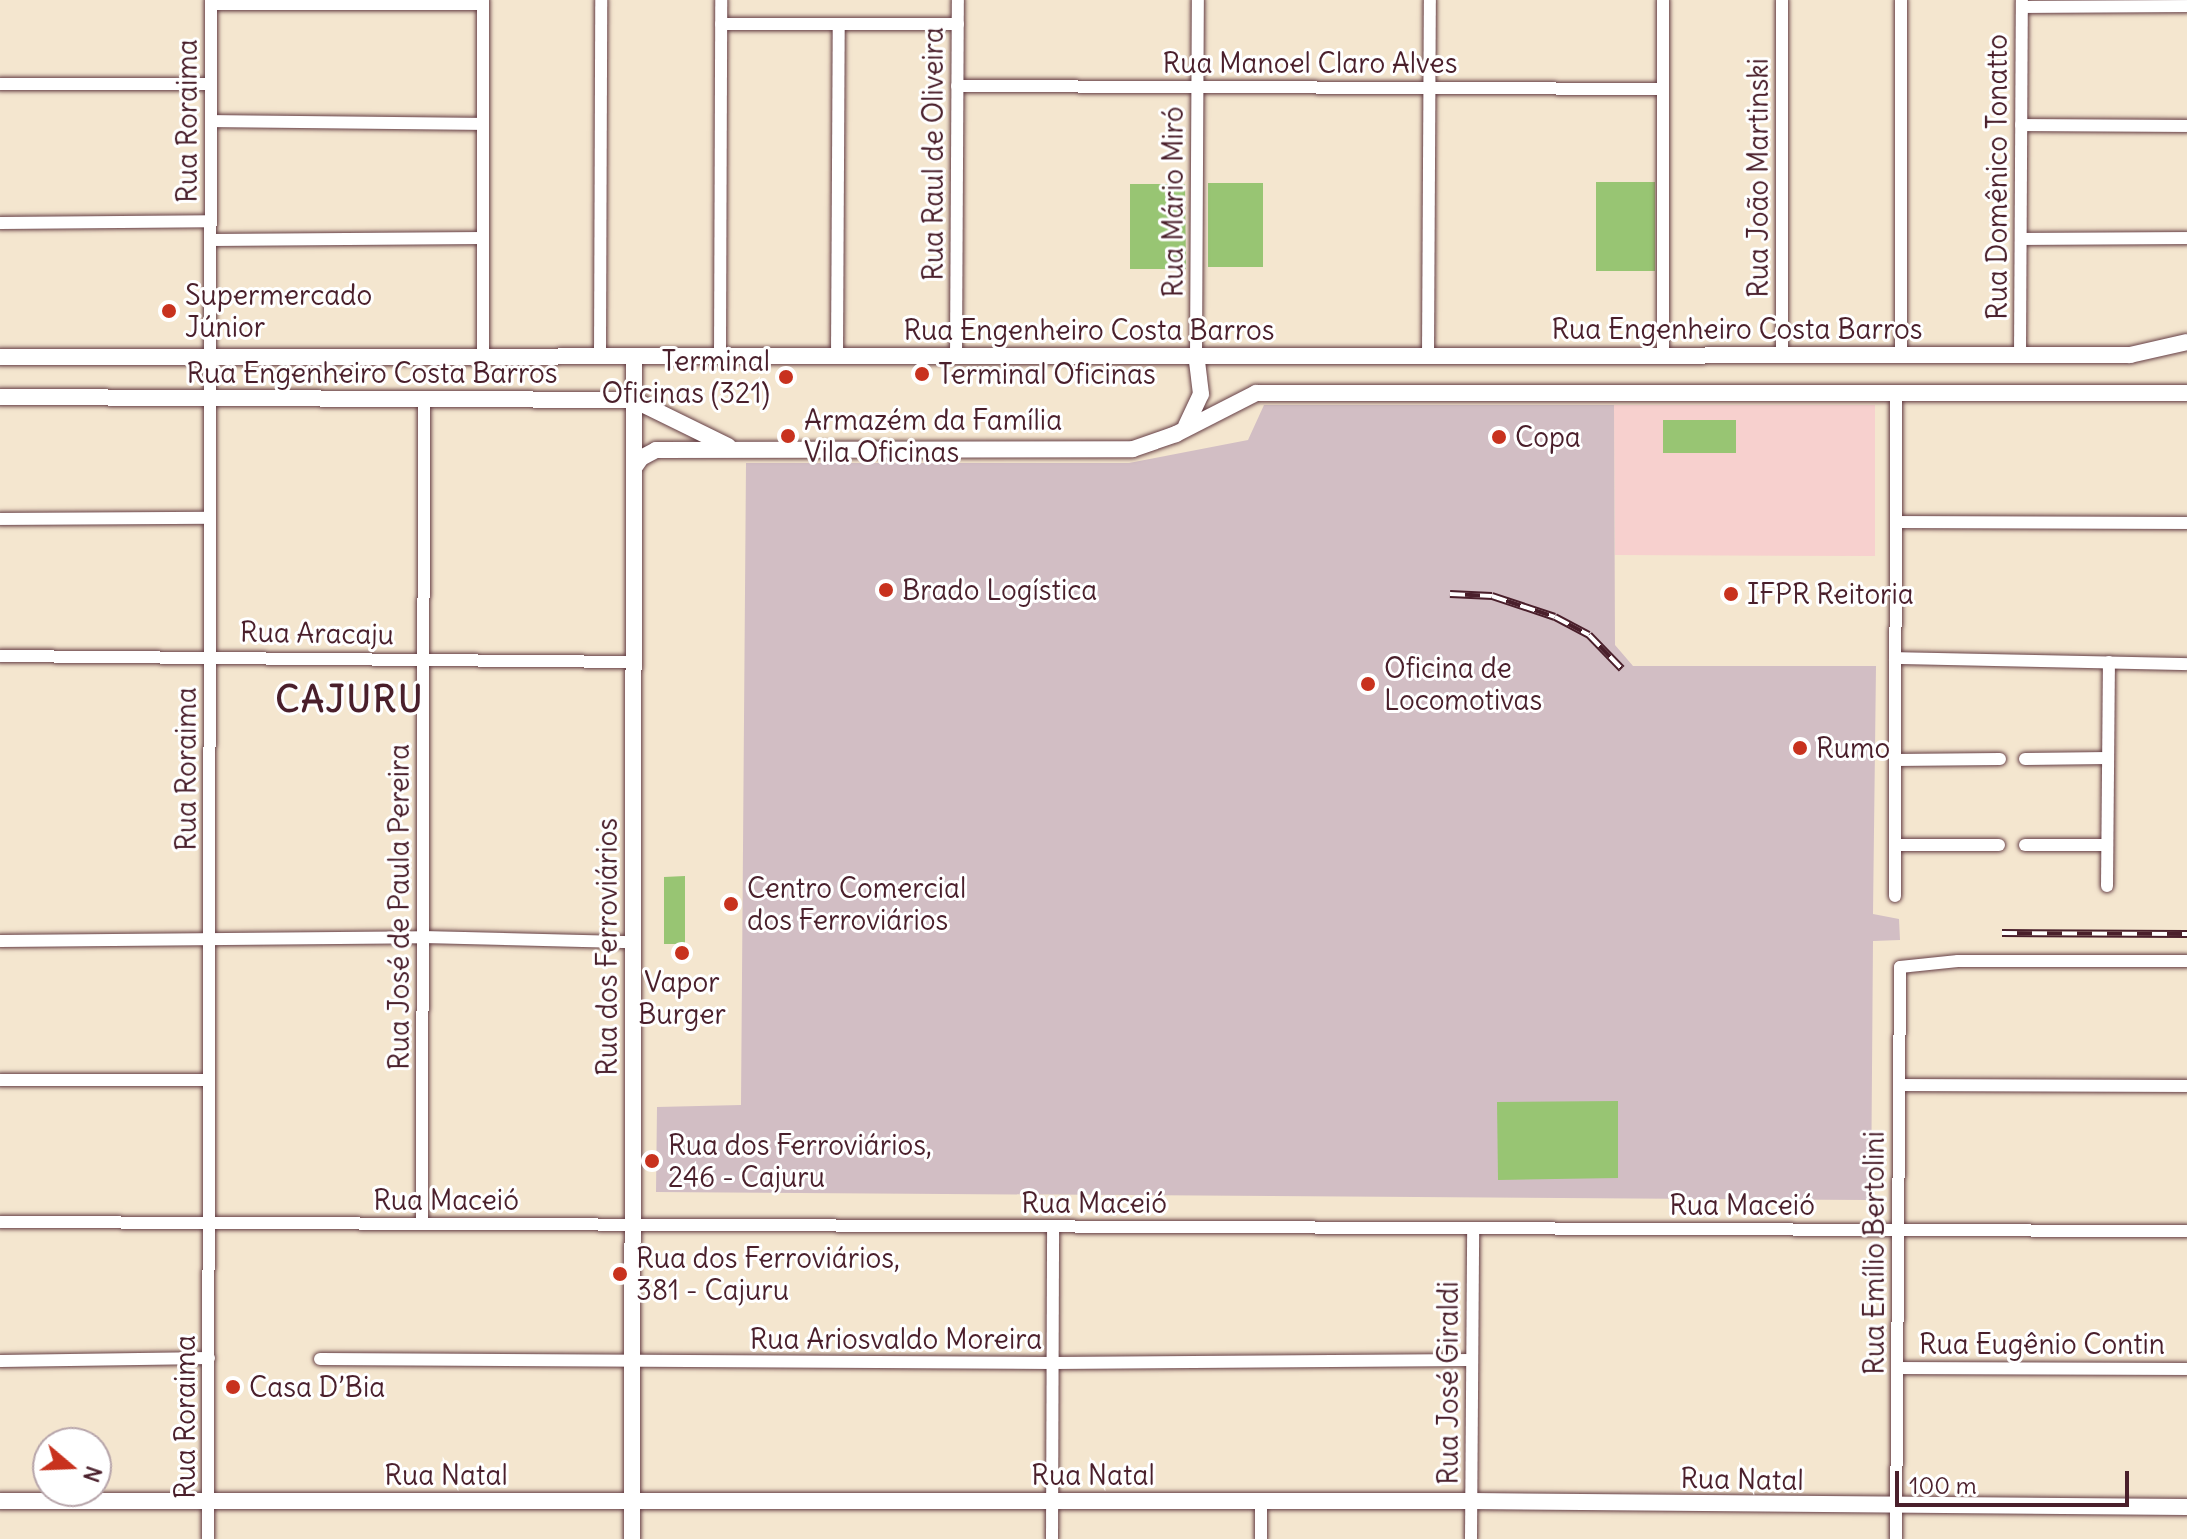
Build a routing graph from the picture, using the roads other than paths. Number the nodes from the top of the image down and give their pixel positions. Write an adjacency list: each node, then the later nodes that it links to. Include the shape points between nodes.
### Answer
1 (601, 0): 39 (street)
2 (721, 0): 14 (street)
3 (958, 0): 16 (street, Rua Raul de Oliveira)
4 (1198, 0): 20 (street, Rua Mário Miró)
5 (1430, 0): 21 (street)
6 (1663, 0): 22 (street)
7 (1782, 0): 35 (street, Rua João Martinski)
8 (1901, 0): 36 (street)
9 (211, 2): 10 (street); 18 (street, Rua Roraima)
10 (343, 2): 11 (street)
11 (483, 2): 24 (street)
12 (2022, 4): 13 (street); 25 (street, Rua Domênico Tonatto)
13 (2187, 6)
14 (721, 24): 15 (street); 41 (street)
15 (839, 24): 16 (street); 42 (street)
16 (958, 24): 19 (street, Rua Raul de Oliveira)
17 (0, 84): 18 (street)
18 (211, 84): 23 (street, Rua Roraima)
19 (957, 86): 20 (street, Rua Manoel Claro Alves); 43 (street, Rua Raul de Oliveira)
20 (1197, 87): 21 (street, Rua Manoel Claro Alves); 44 (street, Rua Mário Miró)
21 (1429, 88): 22 (street, Rua Manoel Claro Alves); 45 (street)
22 (1663, 89): 34 (street)
23 (211, 121): 24 (street); 27 (street, Rua Roraima)
24 (483, 124): 29 (street)
25 (2021, 125): 26 (street); 31 (street, Rua Domênico Tonatto)
26 (2187, 126)
27 (211, 221): 28 (street); 32 (street, Rua Roraima)
28 (0, 223)
29 (483, 238): 32 (street); 38 (street)
30 (2187, 238): 31 (street)
31 (2021, 239): 37 (street, Rua Domênico Tonatto)
32 (211, 240): 47 (street, Rua Roraima)
33 (2182, 344): 37 (street, Rua Engenheiro Costa Barros, via 2130,355)
34 (1663, 355): 35 (street, Rua Engenheiro Costa Barros); 45 (street, Rua Engenheiro Costa Barros)
35 (1782, 355): 36 (street, Rua Engenheiro Costa Barros)
36 (1901, 355): 37 (street, Rua Engenheiro Costa Barros)
37 (2020, 355)
38 (483, 356): 39 (street, Rua Engenheiro Costa Barros); 47 (street, Rua Engenheiro Costa Barros)
39 (600, 356): 40 (street, Rua Engenheiro Costa Barros)
40 (634, 356): 41 (street, Rua Engenheiro Costa Barros); 53 (street, Rua dos Ferroviários)
41 (720, 356): 42 (street, Rua Engenheiro Costa Barros)
42 (837, 356): 43 (street, Rua Engenheiro Costa Barros)
43 (956, 356): 44 (street, Rua Engenheiro Costa Barros)
44 (1196, 356): 45 (street, Rua Engenheiro Costa Barros); 54 (street, via 1201,394 1189,423)
45 (1428, 356)
46 (0, 357): 47 (street, Rua Engenheiro Costa Barros)
47 (211, 357): 51 (street, Rua Roraima)
48 (1896, 393): 49 (street, Rua Engenheiro Costa Barros); 54 (street, Rua Engenheiro Costa Barros, via 1256,393); 59 (street)
49 (2187, 393)
50 (0, 397): 51 (street, Rua Engenheiro Costa Barros)
51 (211, 398): 52 (street, Rua Engenheiro Costa Barros); 57 (street, Rua Roraima)
52 (424, 399): 53 (street, Rua Engenheiro Costa Barros); 63 (street, Rua José de Paula Pereira)
53 (634, 400): 55 (street, Rua Engenheiro Costa Barros); 56 (street, Rua dos Ferroviários)
54 (1176, 434): 55 (street, Rua Engenheiro Costa Barros, via 1112,451)
55 (733, 449): 56 (street, Rua Engenheiro Costa Barros, via 656,450)
56 (634, 468): 65 (street, Rua dos Ferroviários)
57 (210, 518): 58 (street); 62 (street, Rua Roraima)
58 (0, 519)
59 (1896, 522): 60 (street); 64 (street)
60 (2187, 523)
61 (0, 656): 62 (street, Rua Aracaju)
62 (210, 656): 63 (street, Rua Aracaju); 79 (street, Rua Roraima)
63 (423, 658): 65 (street, Rua Aracaju); 78 (street, Rua José de Paula Pereira)
64 (1895, 658): 66 (street); 71 (street)
65 (634, 662): 81 (street, Rua dos Ferroviários)
66 (2109, 662): 67 (street); 68 (street)
67 (2187, 664)
68 (2108, 758): 70 (street); 75 (street)
69 (2000, 759): 71 (street)
70 (2025, 759)
71 (1895, 760): 72 (street)
72 (1895, 845): 73 (street); 77 (street)
73 (1999, 845)
74 (2025, 845): 75 (street)
75 (2107, 845): 76 (street)
76 (2107, 886)
77 (1895, 896)
78 (423, 937): 79 (street); 81 (street); 89 (street, Rua José de Paula Pereira)
79 (210, 938): 80 (street); 84 (street, Rua Roraima)
80 (0, 941)
81 (633, 942): 90 (street, Rua dos Ferroviários)
82 (2187, 961): 85 (street, Rua Emílio Bertolini, via 1958,961 1900,967)
83 (0, 1080): 84 (street)
84 (209, 1080): 88 (street, Rua Roraima)
85 (1900, 1085): 86 (street); 93 (street, Rua Emílio Bertolini)
86 (2187, 1086)
87 (0, 1222): 88 (street, Rua Maceió)
88 (209, 1223): 89 (street, Rua Maceió); 95 (street, Rua Roraima)
89 (422, 1224): 90 (street, Rua Maceió)
90 (632, 1225): 91 (street, Rua Maceió); 99 (street, Rua dos Ferroviários)
91 (1053, 1226): 92 (street, Rua Maceió); 100 (street)
92 (1473, 1228): 93 (street, Rua Maceió); 97 (street, Rua José Giraldi)
93 (1899, 1230): 94 (street, Rua Maceió); 101 (street, Rua Emílio Bertolini)
94 (2187, 1231)
95 (209, 1358): 98 (street); 104 (street, Rua Roraima)
96 (320, 1359): 99 (street, Rua Ariosvaldo Moreira)
97 (1472, 1360): 100 (street, Rua Ariosvaldo Moreira); 108 (street, Rua José Giraldi)
98 (0, 1361)
99 (632, 1362): 100 (street, Rua Ariosvaldo Moreira); 105 (street, Rua dos Ferroviários)
100 (1053, 1363): 106 (street)
101 (1898, 1368): 102 (street, Rua Eugênio Contin); 109 (street, Rua Emílio Bertolini)
102 (2187, 1369)
103 (0, 1501): 104 (street, Rua Natal)
104 (209, 1501): 105 (street, Rua Natal); 111 (street, Rua Roraima)
105 (632, 1501): 106 (street, Rua Natal); 112 (street, Rua dos Ferroviários)
106 (1053, 1501): 107 (street, Rua Natal); 113 (street)
107 (1261, 1501): 108 (street, Rua Natal); 114 (street)
108 (1472, 1501): 109 (street, Rua Natal); 115 (street, Rua José Giraldi)
109 (1897, 1507): 110 (street, Rua Natal); 116 (street, Rua Emílio Bertolini)
110 (2187, 1507)
111 (208, 1539)
112 (632, 1539)
113 (1052, 1539)
114 (1261, 1539)
115 (1471, 1539)
116 (1896, 1539)

